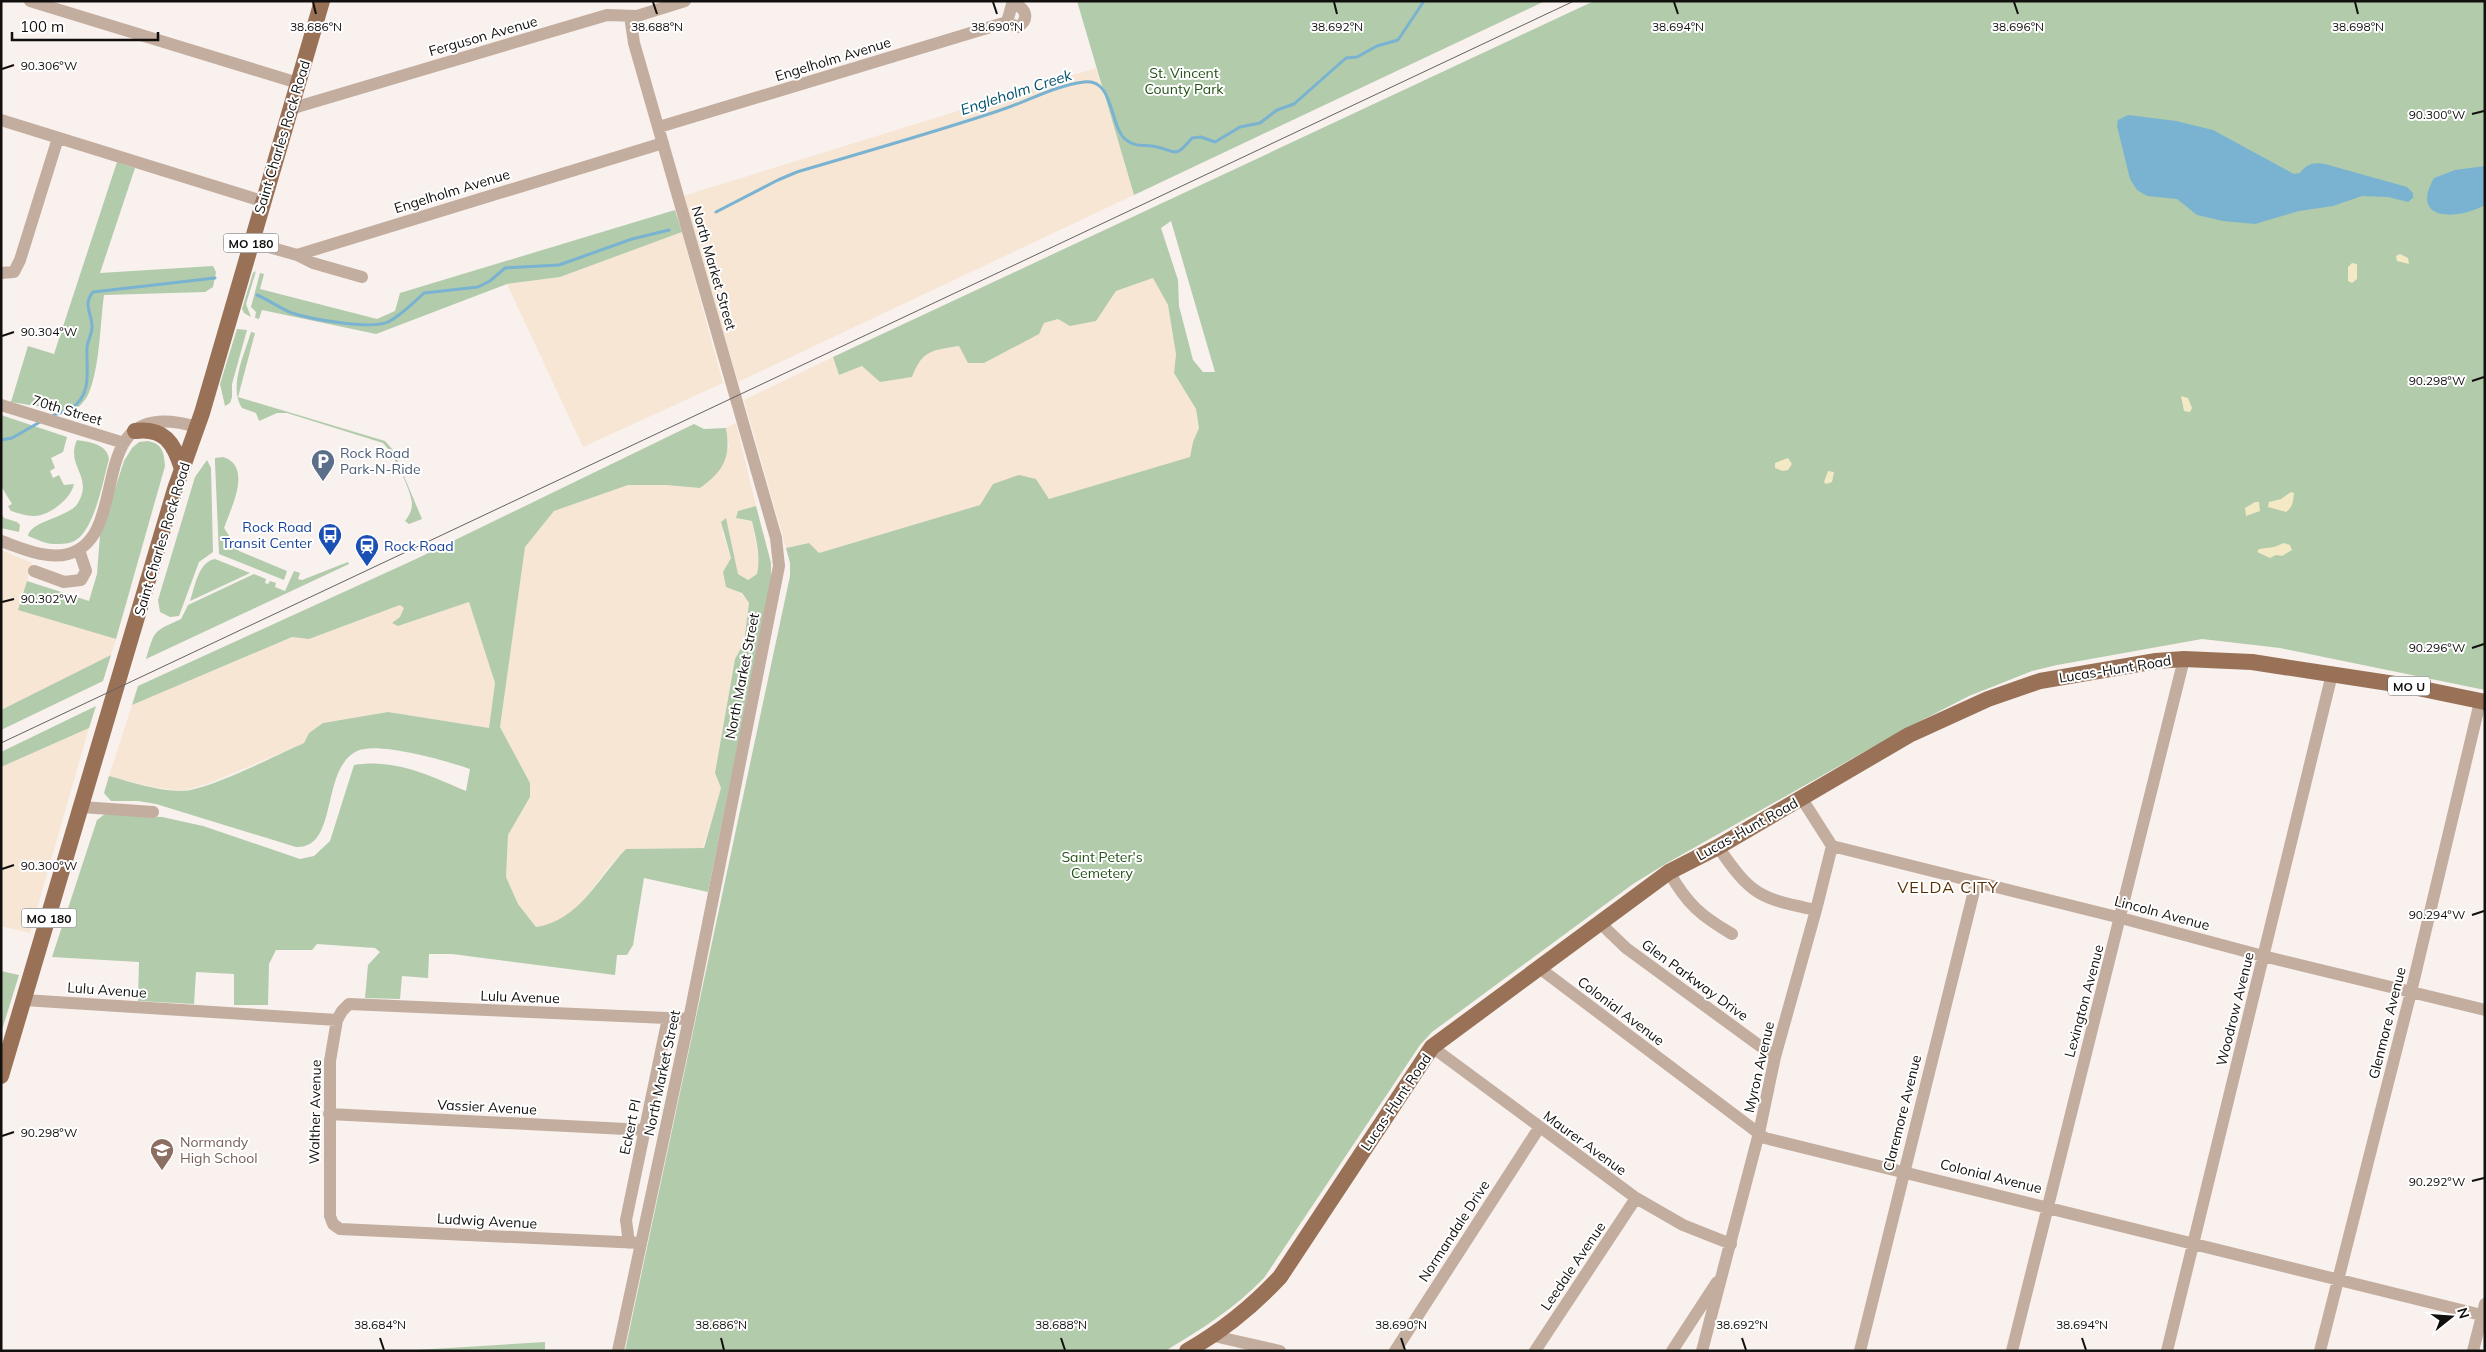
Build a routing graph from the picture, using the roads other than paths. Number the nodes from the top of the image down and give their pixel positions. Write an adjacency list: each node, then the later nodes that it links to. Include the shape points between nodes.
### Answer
1 (30, 1): 6 (street)
2 (322, 1): 6 (main road, Saint Charles Rock Road / MO 180)
3 (684, 1): 5 (street, Ferguson Avenue)
4 (1011, 10): 9 (street, Engelholm Avenue)
5 (630, 16): 7 (street, Ferguson Avenue, via 607,16); 9 (street, North Market Street, via 634,43)
6 (298, 83): 7 (main road, Saint Charles Rock Road / MO 180)
7 (290, 109): 12 (main road, Saint Charles Rock Road / MO 180)
8 (1, 120): 10 (street)
9 (659, 127): 11 (street, North Market Street)
10 (58, 138): 12 (street); 15 (street, via 20,260 14,272)
11 (663, 143): 14 (street, Engelholm Avenue); 46 (street, North Market Street, via 779,555)
12 (262, 202): 13 (main road, Saint Charles Rock Road / MO 180)
13 (251, 242): 14 (street); 18 (main road, Saint Charles Rock Road / MO 180)
14 (297, 255): 16 (street, via 312,263)
15 (1, 273)
16 (362, 277)
17 (1, 405): 20 (street, 70th Street)
18 (197, 427): 19 (street, via 169,420 153,422); 21 (main road, Saint Charles Rock Road / MO 180)
19 (135, 431): 20 (street); 21 (main road, via 153,430 165,437)
20 (124, 444): 23 (street, via 97,530)
21 (182, 469): 29 (main road, Saint Charles Rock Road / MO 180)
22 (1, 541): 23 (street, via 44,554 68,554)
23 (79, 550): 24 (street, via 86,570 81,580 64,582)
24 (34, 571)
25 (2184, 659): 26 (main road, Lucas-Hunt Road, via 2252,662); 28 (main road, Lucas-Hunt Road, via 2040,681 1988,699 1909,735); 36 (street, Lexington Avenue)
26 (2332, 674): 27 (main road, Lucas-Hunt Road / MO U); 39 (street, Woodrow Avenue)
27 (2482, 702): 41 (street, Glenmore Avenue)
28 (1802, 798): 31 (street); 32 (main road, Lucas-Hunt Road)
29 (82, 807): 30 (street); 42 (main road, Saint Charles Rock Road / MO 180)
30 (154, 812)
31 (1832, 846): 34 (street, Lincoln Avenue); 35 (street, Myron Avenue)
32 (1718, 847): 33 (main road, Lucas-Hunt Road); 35 (street, via 1738,876 1755,892 1776,902)
33 (1669, 872): 37 (main road, Lucas-Hunt Road); 38 (street, via 1680,892 1704,918)
34 (1976, 883): 36 (street, Lincoln Avenue); 55 (street, Claremore Avenue)
35 (1816, 910): 49 (street, Myron Avenue)
36 (2121, 918): 39 (street, Lincoln Avenue); 57 (street, Lexington Avenue)
37 (1600, 923): 40 (main road, Lucas-Hunt Road); 49 (street, Glen Parkway Drive, via 1626,948)
38 (1732, 934)
39 (2263, 956): 41 (street, Lincoln Avenue); 60 (street, Woodrow Avenue)
40 (1538, 967): 48 (main road, Lucas-Hunt Road); 54 (street, Colonial Avenue)
41 (2411, 992): 44 (street, Lincoln Avenue); 63 (street, Glenmore Avenue)
42 (24, 1000): 47 (street, Lulu Avenue); 50 (main road, Saint Charles Rock Road / MO 180)
43 (349, 1004): 45 (street, Lulu Avenue); 47 (street, Walther Avenue)
44 (2485, 1010)
45 (668, 1018): 46 (street, Lulu Avenue); 53 (street, Eckert Pl)
46 (689, 1018): 59 (street, North Market Street)
47 (337, 1020): 51 (street, Walther Avenue, via 330,1061)
48 (1432, 1047): 52 (street, Maurer Avenue); 65 (main road, Lucas-Hunt Road, via 1280,1277)
49 (1775, 1057): 54 (street, Myron Avenue)
50 (1, 1076)
51 (328, 1114): 53 (street, Vassier Avenue); 58 (street, Walther Avenue, via 330,1216)
52 (1539, 1128): 56 (street, Maurer Avenue); 69 (street, Normandale Drive)
53 (645, 1130): 59 (street, Eckert Pl, via 626,1220)
54 (1759, 1133): 55 (street, Colonial Avenue, via 1765,1138); 61 (street, Myron Avenue)
55 (1903, 1170): 57 (street, Colonial Avenue); 73 (street, Claremore Avenue)
56 (1636, 1198): 61 (street, Maurer Avenue, via 1683,1225); 70 (street, Leedale Avenue)
57 (2046, 1205): 60 (street, Colonial Avenue); 74 (street, Lexington Avenue)
58 (333, 1224): 59 (street, Ludwig Avenue, via 340,1229)
59 (635, 1243): 66 (street, North Market Street)
60 (2193, 1243): 63 (street, Colonial Avenue); 75 (street, Woodrow Avenue)
61 (1731, 1244): 62 (street, Myron Avenue)
62 (1723, 1274): 71 (street); 72 (street, Myron Avenue)
63 (2337, 1279): 64 (street, Colonial Avenue); 76 (street, Glenmore Avenue)
64 (2484, 1312): 77 (street)
65 (1214, 1336): 67 (main road, Lucas-Hunt Road); 68 (street)
66 (618, 1351)
67 (1187, 1351)
68 (1280, 1351)
69 (1395, 1351)
70 (1535, 1351)
71 (1672, 1351)
72 (1702, 1351)
73 (1860, 1351)
74 (2012, 1351)
75 (2168, 1351)
76 (2320, 1351)
77 (2474, 1351)

